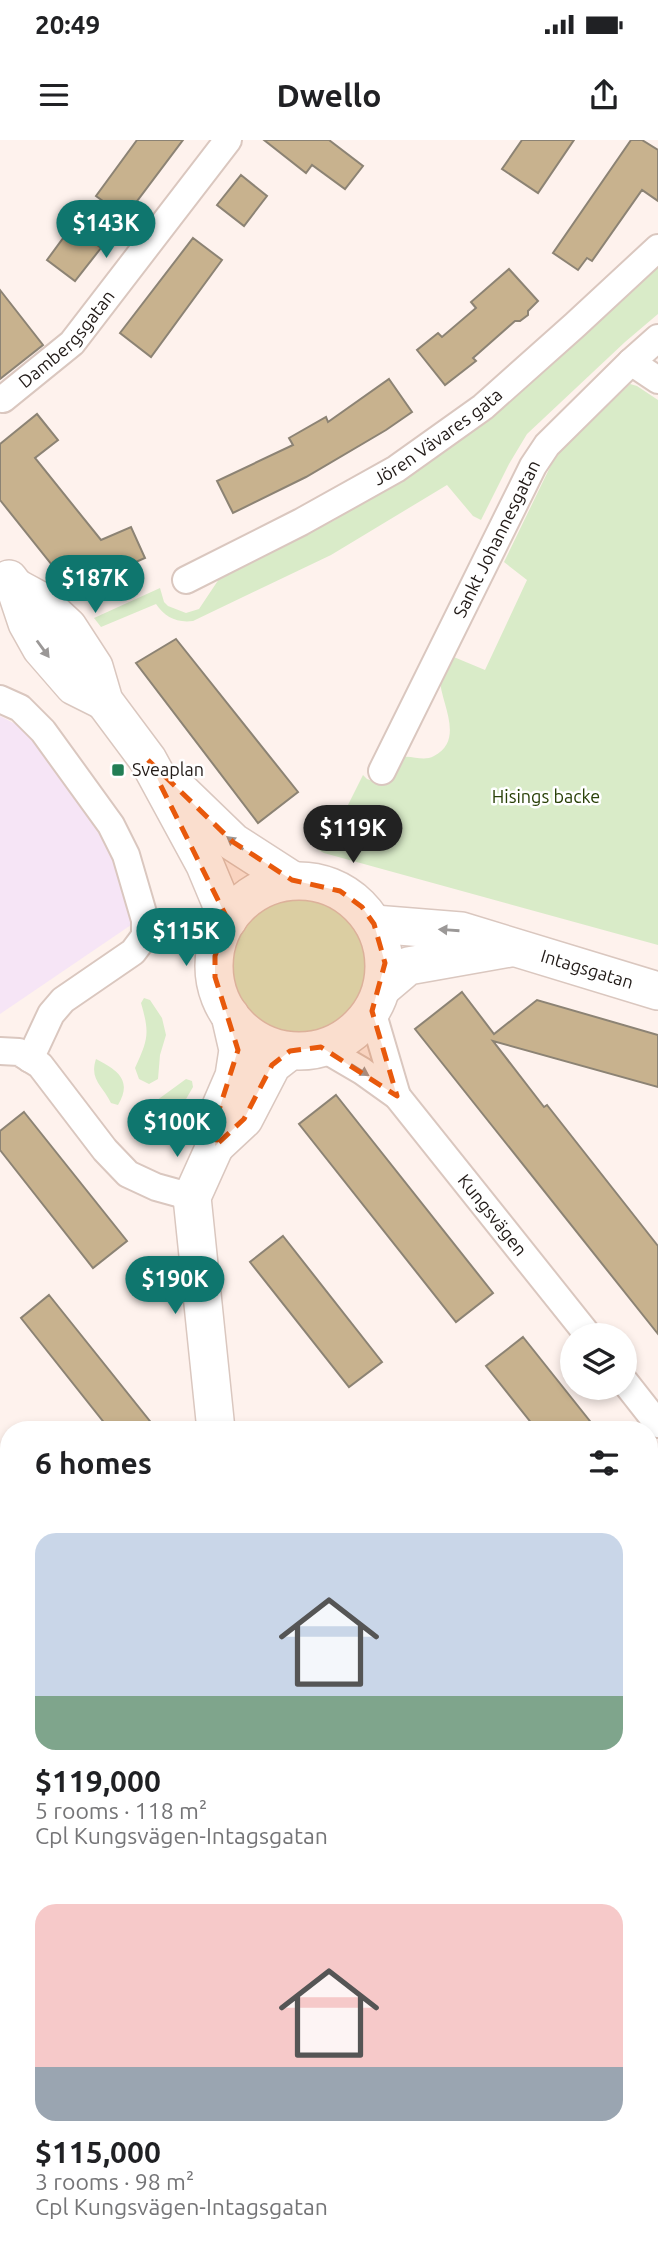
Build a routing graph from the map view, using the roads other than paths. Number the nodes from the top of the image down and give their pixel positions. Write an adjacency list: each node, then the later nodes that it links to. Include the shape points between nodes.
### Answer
1 (228, 140): 6 (street, Dambergsgatan, via 72,343)
2 (658, 248): 8 (street, Jören Vävares gata, via 483,407 396,469)
3 (658, 338): 4 (street, Sankt Johannesgatan)
4 (631, 362): 5 (street); 11 (street, Sankt Johannesgatan, via 547,445 533,466)
5 (658, 380)
6 (3, 399)
7 (8, 577): 10 (street, via 68,627 94,667 104,701)
8 (186, 580)
9 (0, 699): 21 (street, via 20,708 37,724 111,825 126,855 145,920 145,936 133,951 63,1000 51,1014)
10 (148, 760): 12 (street, one-way to 10, via 233,842); 13 (street, via 205,865)
11 (382, 771)
12 (292, 880): 13 (street, via 252,895); 14 (street, via 340,891 362,907)
13 (228, 920): 18 (street, via 219,936 215,977)
14 (374, 924): 15 (street, Intagsgatan, one-way to 14, via 461,931); 17 (street, via 385,963)
15 (514, 947): 16 (street, Intagsgatan); 17 (street, Intagsgatan, via 408,967)
16 (658, 991)
17 (377, 999): 19 (street, via 362,1024 348,1036 332,1045); 22 (street, Kungsvägen)
18 (230, 1015): 19 (street, via 260,1041); 23 (street, via 238,1050 234,1076 218,1113)
19 (306, 1049): 22 (street, Kungsvägen, one-way to 22, via 362,1071); 23 (street, via 272,1065 244,1119)
20 (0, 1051): 21 (street, via 19,1052)
21 (30, 1059): 24 (street, via 40,1065 128,1174)
22 (397, 1096): 25 (street, Kungsvägen)
23 (215, 1146): 24 (street)
24 (192, 1197): 27 (street)
25 (578, 1323)
26 (637, 1397): 28 (street)
27 (215, 1421)
28 (656, 1421)

